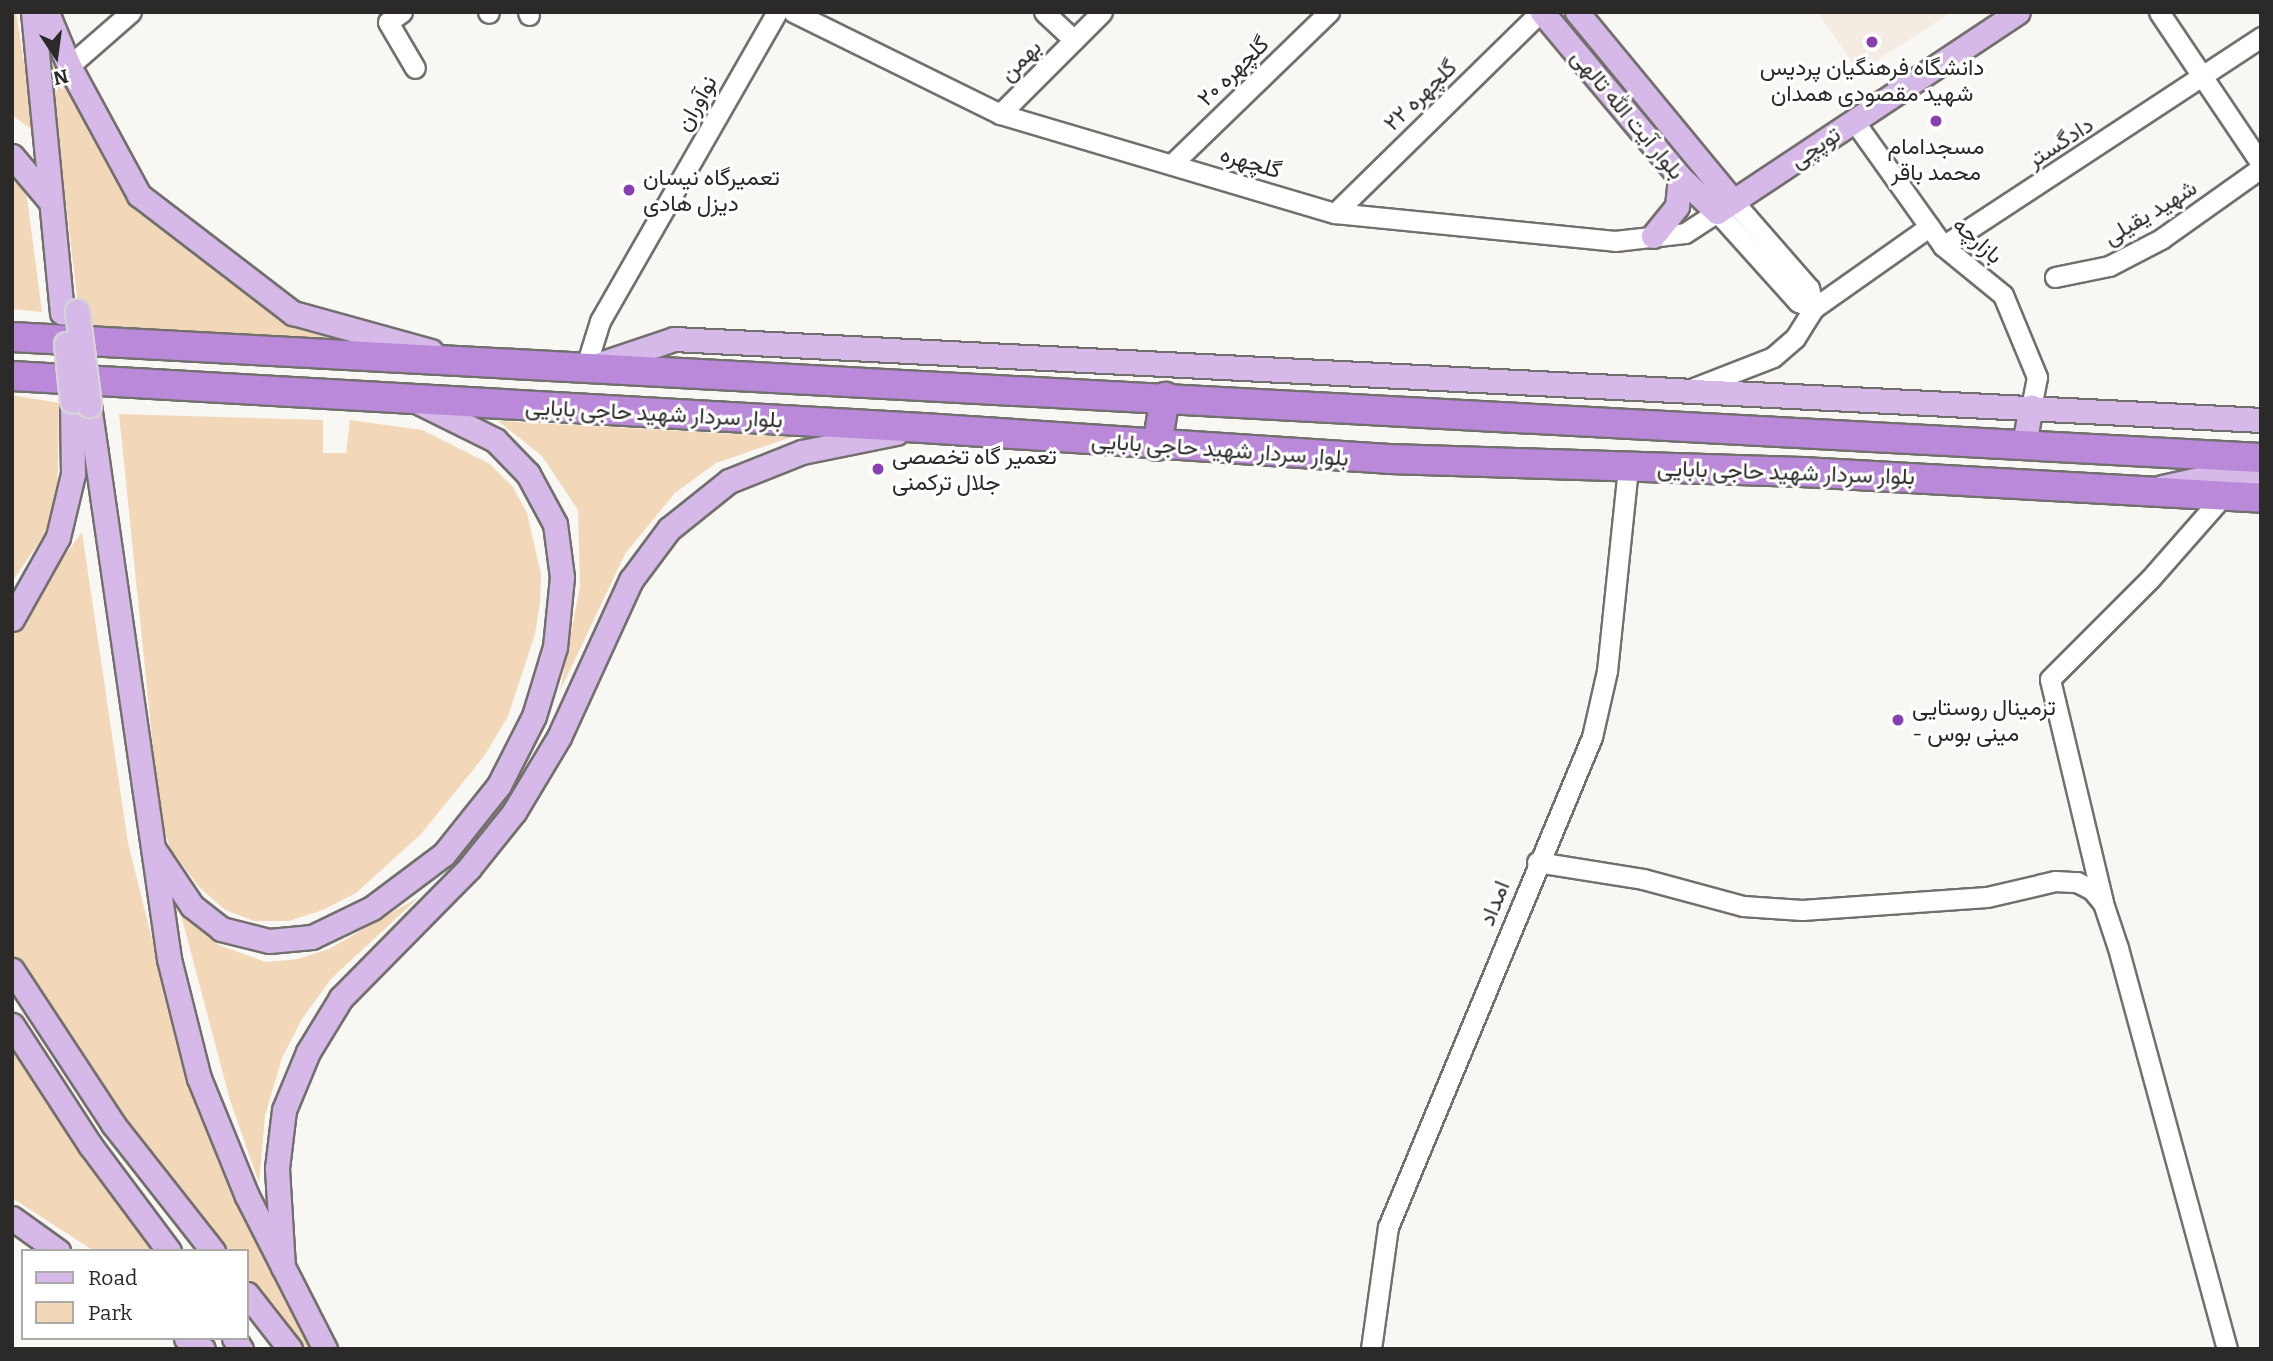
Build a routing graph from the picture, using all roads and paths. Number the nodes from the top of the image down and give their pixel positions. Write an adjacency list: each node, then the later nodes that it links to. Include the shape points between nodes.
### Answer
1 (131, 12): 15 (street)
2 (777, 12): 36 (street, نوآوران, via 600,321)
3 (793, 12): 18 (street, گلچهره)
4 (1044, 12): 14 (street, بهمن)
5 (1102, 12): 14 (street, بهمن)
6 (1329, 12): 21 (street, گلچهره ۲۰)
7 (1541, 12): 23 (main road, بلوار آیت الله تالهی); 26 (street, گلچهره ۲۲)
8 (1577, 12): 25 (main road, بلوار آیت الله تالهی)
9 (2018, 12): 19 (main road, توپچی)
10 (2159, 12): 17 (street)
11 (43, 13): 15 (main road); 24 (main road); 32 (main road)
12 (395, 17): 16 (street)
13 (2261, 37): 17 (street, دادگستر)
14 (1074, 40): 18 (street, بهمن)
15 (69, 66): 35 (main road, via 139,195 293,313)
16 (415, 68)
17 (2203, 78): 22 (street); 29 (street, دادگستر)
18 (1000, 114): 21 (street, گلچهره)
19 (1854, 121): 25 (main road, توپچی); 27 (street, بازارچه)
20 (12, 156): 24 (main road)
21 (1172, 164): 26 (street, گلچهره)
22 (2261, 166): 30 (street, شهید یقیلی, via 2161,239 2109,266)
23 (1679, 177): 25 (main road, بلوار آیت الله تالهی); 28 (main road, via 1677,206)
24 (52, 203): 32 (main road)
25 (1725, 206): 28 (street, گلچهره, via 1685,233); 31 (street, via 1809,288)
26 (1335, 214): 28 (street, گلچهره, via 1565,239 1615,241)
27 (1929, 227): 29 (street, بازارچه); 31 (street)
28 (1653, 236)
29 (1943, 246): 43 (street, بازارچه, via 2003,295 2037,377)
30 (2055, 277)
31 (1814, 308): 38 (street, via 1794,338 1773,357)
32 (70, 312): 42 (main road, bridge)
33 (12, 337): 35 (highway, بلوار سردار شهید حاجی بابایی)
34 (1120, 361): 36 (main road, via 674,339); 38 (main road); 39 (main road)
35 (485, 363): 36 (highway, بلوار سردار شهید حاجی بابایی)
36 (585, 369): 39 (highway, بلوار سردار شهید حاجی بابایی)
37 (12, 376): 41 (highway, بلوار سردار شهید حاجی بابایی)
38 (1689, 390): 43 (main road)
39 (1115, 394): 40 (highway, بلوار سردار شهید حاجی بابایی)
40 (1165, 397): 46 (highway, بلوار سردار شهید حاجی بابایی); 47 (highway)
41 (413, 400): 45 (highway, بلوار سردار شهید حاجی بابایی); 55 (main road, via 495,440 528,474 555,524 562,577 555,647 534,716 499,785 444,854 372,908 312,937 269,941 221,929 191,906)
42 (81, 403): 54 (main road, via 73,474 58,537); 55 (main road)
43 (2031, 407): 44 (main road); 46 (main road)
44 (2261, 421)
45 (923, 428): 47 (highway, بلوار سردار شهید حاجی بابایی); 64 (main road, via 802,452 729,481 669,529 631,580 558,737 514,812 469,868 341,998 308,1052 284,1110 277,1168)
46 (2024, 445): 48 (highway, بلوار سردار شهید حاجی بابایی)
47 (1157, 446): 49 (highway, بلوار سردار شهید حاجی بابایی)
48 (2261, 458)
49 (1628, 467): 51 (highway, بلوار سردار شهید حاجی بابایی); 56 (street, امداد, via 1604,684 1592,737)
50 (2261, 480): 51 (main road, via 2208,477)
51 (2142, 491): 52 (highway, بلوار سردار شهید حاجی بابایی)
52 (2223, 496): 53 (highway, بلوار سردار شهید حاجی بابایی); 57 (street, via 2150,579 2050,679)
53 (2261, 498)
54 (13, 618)
55 (150, 843): 64 (main road, via 169,959 199,1078 247,1196)
56 (1537, 862): 57 (street, via 1643,879 1755,907 1863,909 1987,897 2055,881 2077,882); 68 (street, امداد, via 1388,1227)
57 (2103, 903): 69 (street)
58 (12, 970): 63 (main road, via 113,1124)
59 (12, 1025): 62 (main road, via 90,1146)
60 (12, 1219): 61 (main road)
61 (55, 1249)
62 (167, 1249)
63 (211, 1249)
64 (283, 1267): 67 (main road)
65 (248, 1295): 66 (main road)
66 (290, 1349)
67 (325, 1349)
68 (1371, 1349)
69 (2227, 1349)

